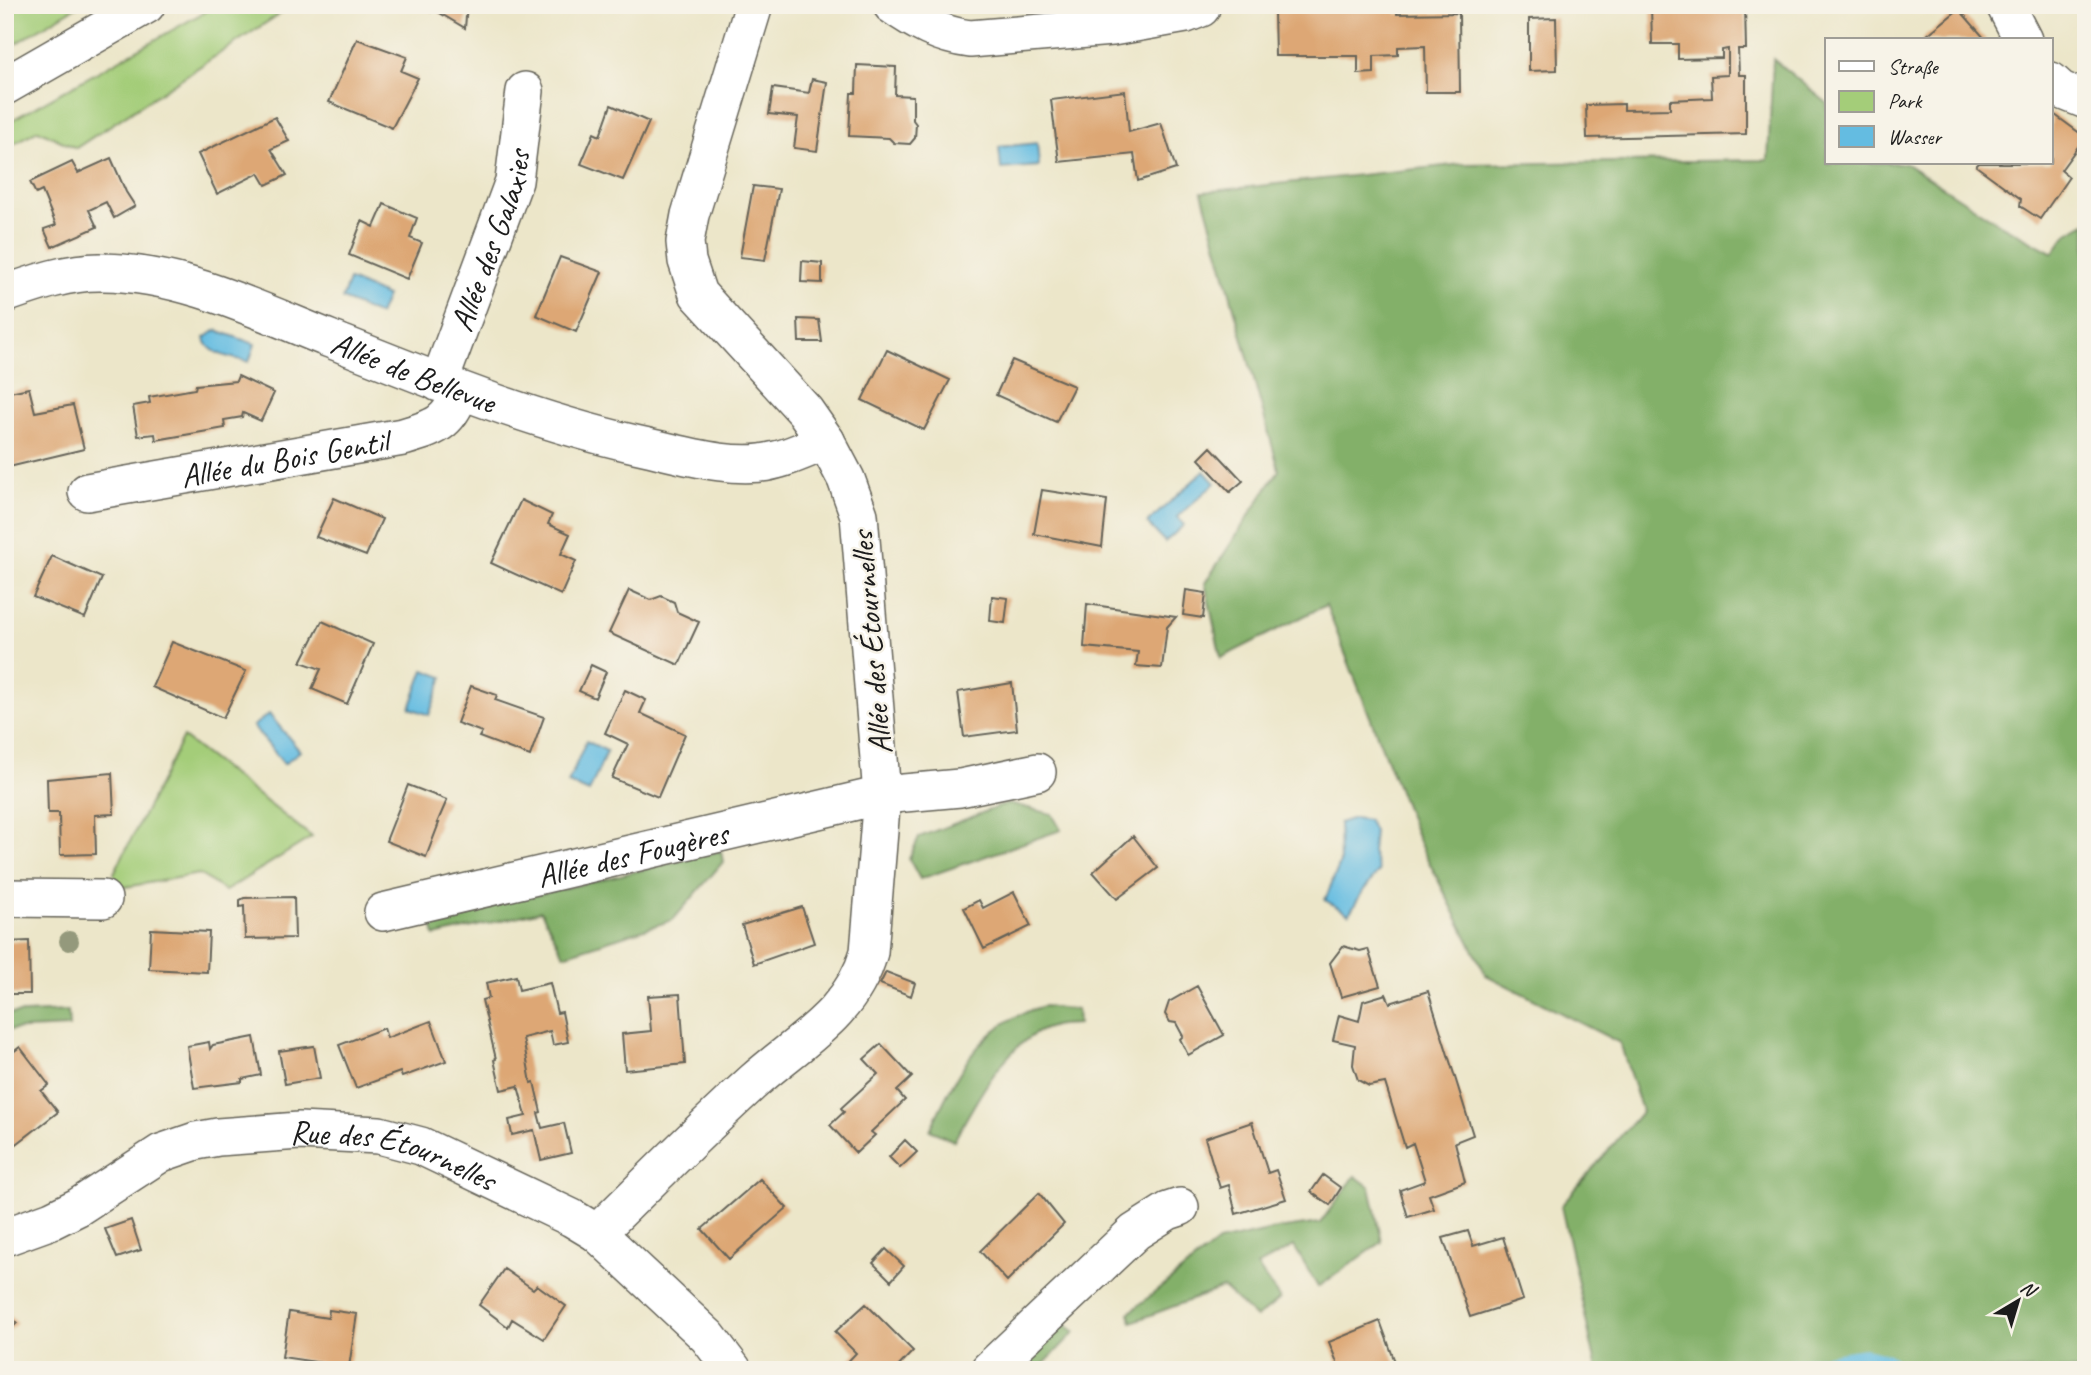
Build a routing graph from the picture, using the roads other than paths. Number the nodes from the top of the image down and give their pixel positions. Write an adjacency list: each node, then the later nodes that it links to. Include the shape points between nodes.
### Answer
1 (146, 5): 8 (street)
2 (754, 5): 13 (street, Allée des Étournelles, via 690,215 687,261 698,294 806,411)
3 (892, 5): 5 (street, via 927,27 970,39 1112,27)
4 (2005, 5): 6 (street)
5 (1200, 8)
6 (2021, 38)
7 (2052, 82): 10 (street)
8 (5, 86)
9 (525, 91): 12 (street, Allée des Galaxies, via 514,181)
10 (2086, 100)
11 (5, 294): 12 (street, Allée de Bellevue, via 73,275 138,274 220,295)
12 (450, 387): 13 (street, Allée de Bellevue, via 606,437 687,456 776,460); 14 (street, Allée du Bois Gentil, via 453,410 446,419 403,437)
13 (826, 441): 16 (street, Allée des Étournelles, via 859,515)
14 (87, 492)
15 (1037, 772): 16 (street, Allée des Fougères, via 960,788)
16 (882, 796): 19 (street, Allée des Fougères); 21 (street, Allée des Étournelles, via 869,952 851,994 812,1036 756,1080)
17 (5, 898): 18 (street)
18 (103, 899)
19 (383, 912)
20 (1180, 1207): 24 (street, via 1135,1232)
21 (597, 1233): 22 (street, Rue des Étournelles, via 421,1146 379,1135 299,1131 218,1137 177,1147 69,1212); 23 (street, Rue des Étournelles, via 708,1337)
22 (5, 1237)
23 (733, 1370)
24 (989, 1370)

